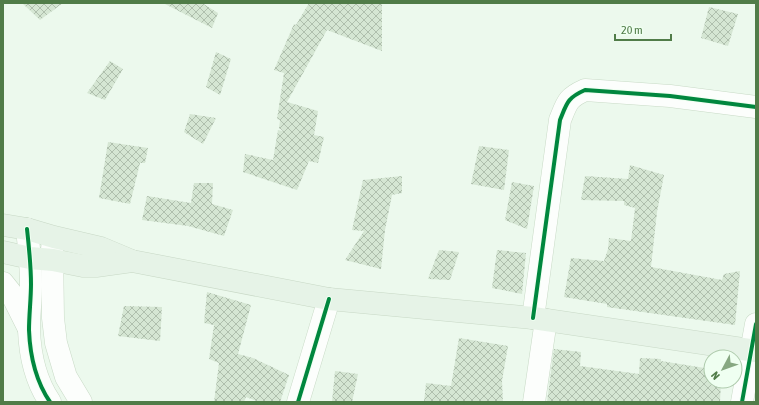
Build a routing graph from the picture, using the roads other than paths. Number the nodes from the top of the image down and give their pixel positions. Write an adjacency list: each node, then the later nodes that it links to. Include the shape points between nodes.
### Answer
1 (756, 107): 11 (street, via 670,96 585,90 574,95 566,104 560,120)
2 (3, 225): 3 (main road)
3 (27, 229): 4 (main road); 6 (street)
4 (54, 237): 7 (street); 8 (main road, via 101,248)
5 (3, 252): 6 (main road)
6 (30, 258): 7 (main road); 13 (street)
7 (53, 260): 8 (main road, via 83,266); 16 (street, via 53,318 56,343 66,378)
8 (132, 262): 10 (main road)
9 (3, 283): 13 (street, via 11,293)
10 (329, 299): 11 (main road); 17 (street)
11 (540, 319): 14 (main road); 18 (street)
12 (756, 324): 14 (street)
13 (29, 330): 15 (street, via 37,379)
14 (754, 351): 19 (street)
15 (50, 402)
16 (81, 402)
17 (298, 402)
18 (534, 402)
19 (742, 402)

